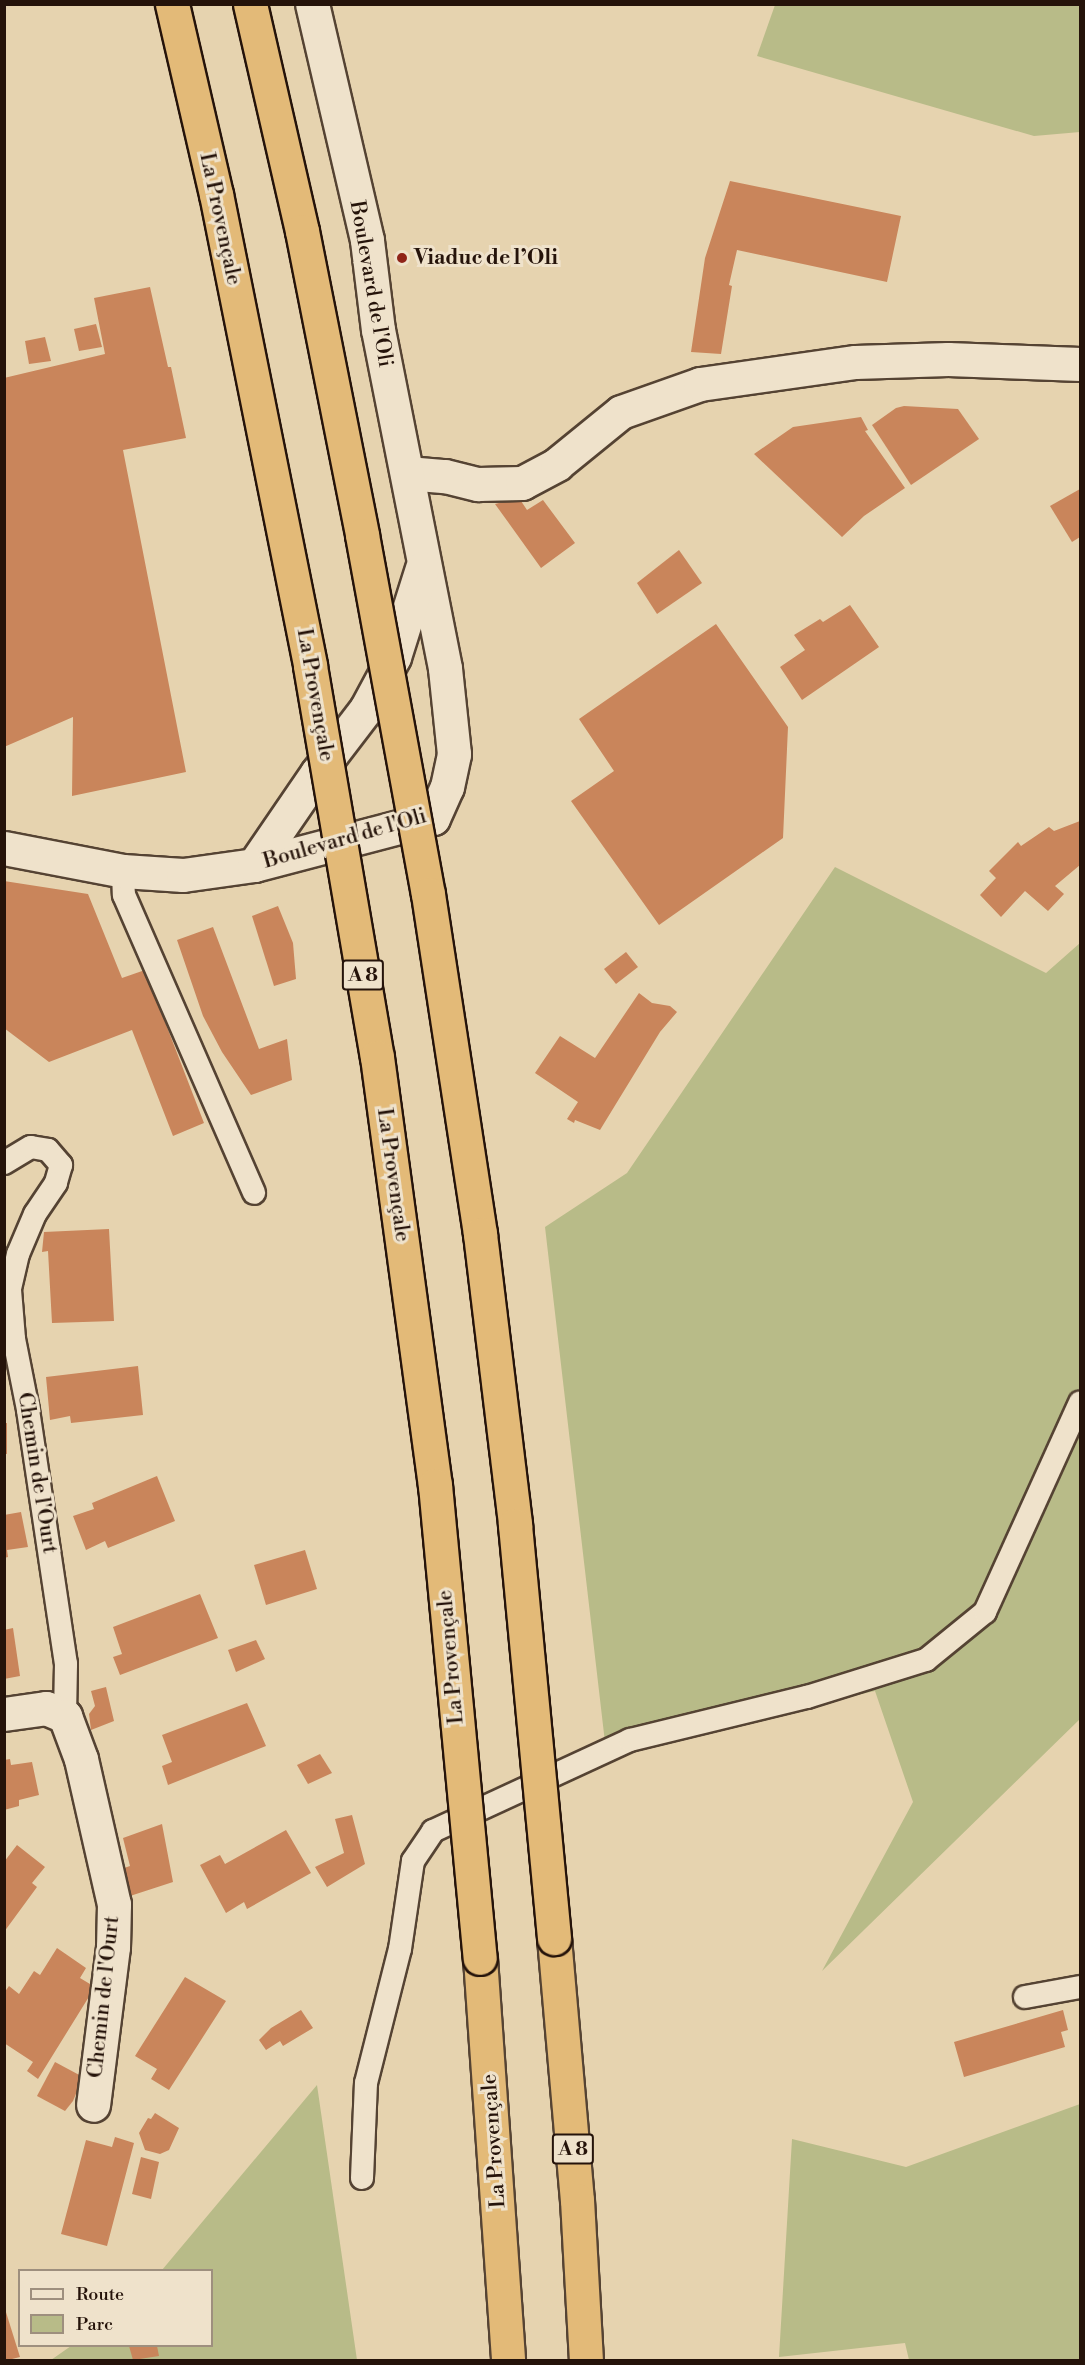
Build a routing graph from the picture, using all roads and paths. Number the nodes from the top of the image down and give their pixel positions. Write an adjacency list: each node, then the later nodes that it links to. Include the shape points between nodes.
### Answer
1 (172, 4): 19 (highway, La Provençale / A 8, bridge, via 216,194 310,666 377,1057 435,1485 480,1958)
2 (250, 4): 20 (highway, A 8, bridge, via 316,301 362,534 433,929 485,1269 515,1525 554,1938 578,2200)
3 (312, 4): 5 (street, Boulevard de l'Oli, via 367,240 378,330)
4 (1080, 364): 5 (street, via 948,359 855,362 700,384 621,412 557,464 522,483 478,484)
5 (407, 473): 6 (street, Boulevard de l'Oli)
6 (423, 566): 8 (street, Boulevard de l'Oli, via 394,657 366,709); 8 (street, Boulevard de l'Oli, via 445,668 454,754 447,787 433,818)
7 (4, 848): 9 (street, Boulevard de l'Oli)
8 (254, 865): 9 (street, Boulevard de l'Oli, via 183,875)
9 (123, 871): 11 (lane, via 124,895)
10 (4, 1163): 14 (lane, Chemin de l'Ourt, via 31,1147 48,1150 61,1165 56,1183 35,1214 18,1254 10,1290 14,1339 66,1664)
11 (254, 1193)
12 (1080, 1402): 18 (lane, via 985,1612 926,1660 807,1697 630,1740 433,1831 413,1861 400,1948 366,2082)
13 (4, 1714): 14 (street, via 46,1708)
14 (65, 1716): 17 (street, Chemin de l'Ourt, via 81,1759 114,1904 113,1947)
15 (1080, 1987): 16 (lane)
16 (1025, 1997)
17 (93, 2105)
18 (362, 2178)
19 (508, 2361)
20 (586, 2361)

